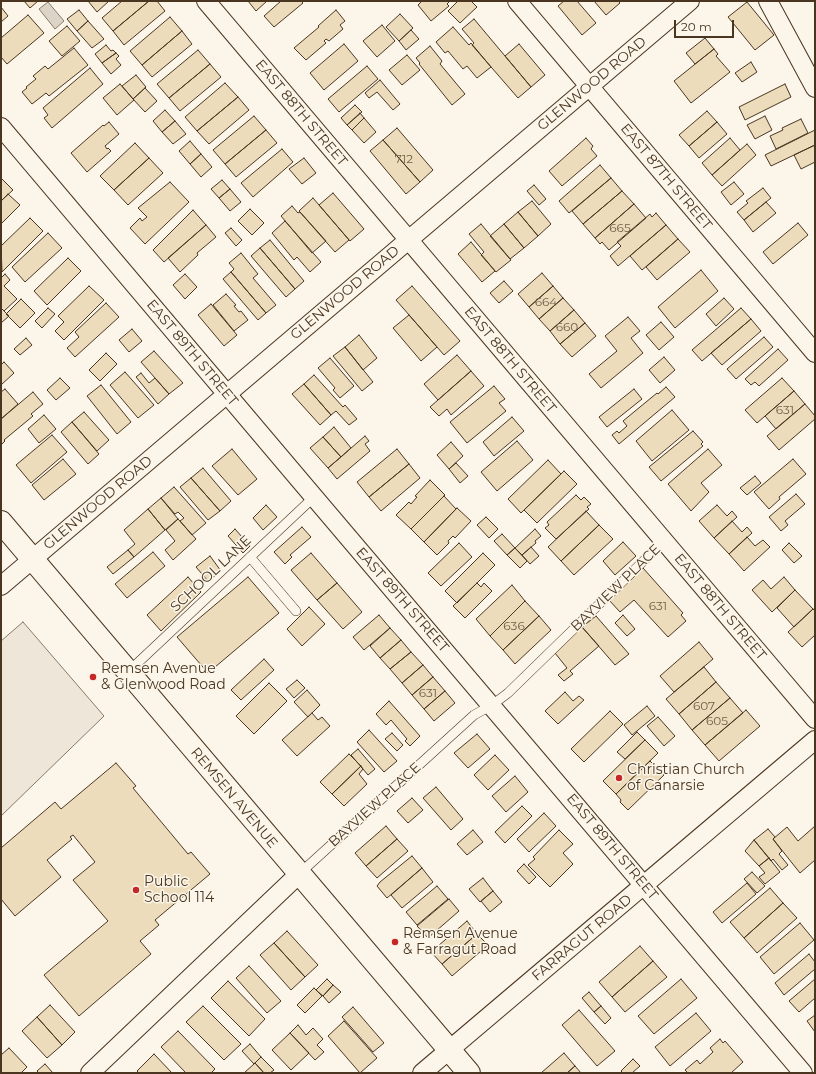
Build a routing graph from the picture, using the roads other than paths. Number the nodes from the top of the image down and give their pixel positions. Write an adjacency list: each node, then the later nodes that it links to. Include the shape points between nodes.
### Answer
1 (206, 1): 8 (street, EAST 88TH STREET)
2 (517, 1): 5 (street, EAST 87TH STREET)
3 (690, 1): 5 (street, GLENWOOD ROAD)
4 (768, 1): 6 (street)
5 (589, 86): 8 (street, GLENWOOD ROAD); 9 (street, EAST 87TH STREET)
6 (815, 88)
7 (1, 127): 10 (street, EAST 89TH STREET)
8 (408, 240): 10 (street, GLENWOOD ROAD); 13 (street, EAST 88TH STREET)
9 (815, 353)
10 (227, 394): 11 (street, EAST 89TH STREET); 15 (street, GLENWOOD ROAD)
11 (314, 497): 14 (lane, SCHOOL LANE); 19 (street, EAST 89TH STREET)
12 (1, 522): 15 (main road, REMSEN AVENUE)
13 (664, 541): 19 (lane, BAYVIEW PLACE, via 508,693); 20 (street, EAST 88TH STREET)
14 (250, 557): 17 (lane); 18 (lane, SCHOOL LANE)
15 (32, 559): 16 (street, GLENWOOD ROAD); 18 (main road, REMSEN AVENUE)
16 (1, 586)
17 (296, 610)
18 (128, 672): 22 (main road, REMSEN AVENUE)
19 (492, 705): 22 (lane, BAYVIEW PLACE, via 474,715); 23 (street, EAST 89TH STREET)
20 (815, 719)
21 (815, 740): 23 (street, FARRAGUT ROAD)
22 (299, 874): 24 (main road, REMSEN AVENUE); 25 (street, BAYVIEW PLACE)
23 (645, 885): 24 (street, FARRAGUT ROAD); 28 (street, EAST 89TH STREET)
24 (449, 1050): 26 (street, FARRAGUT ROAD); 27 (main road, REMSEN AVENUE)
25 (90, 1073)
26 (422, 1073)
27 (469, 1073)
28 (803, 1073)

